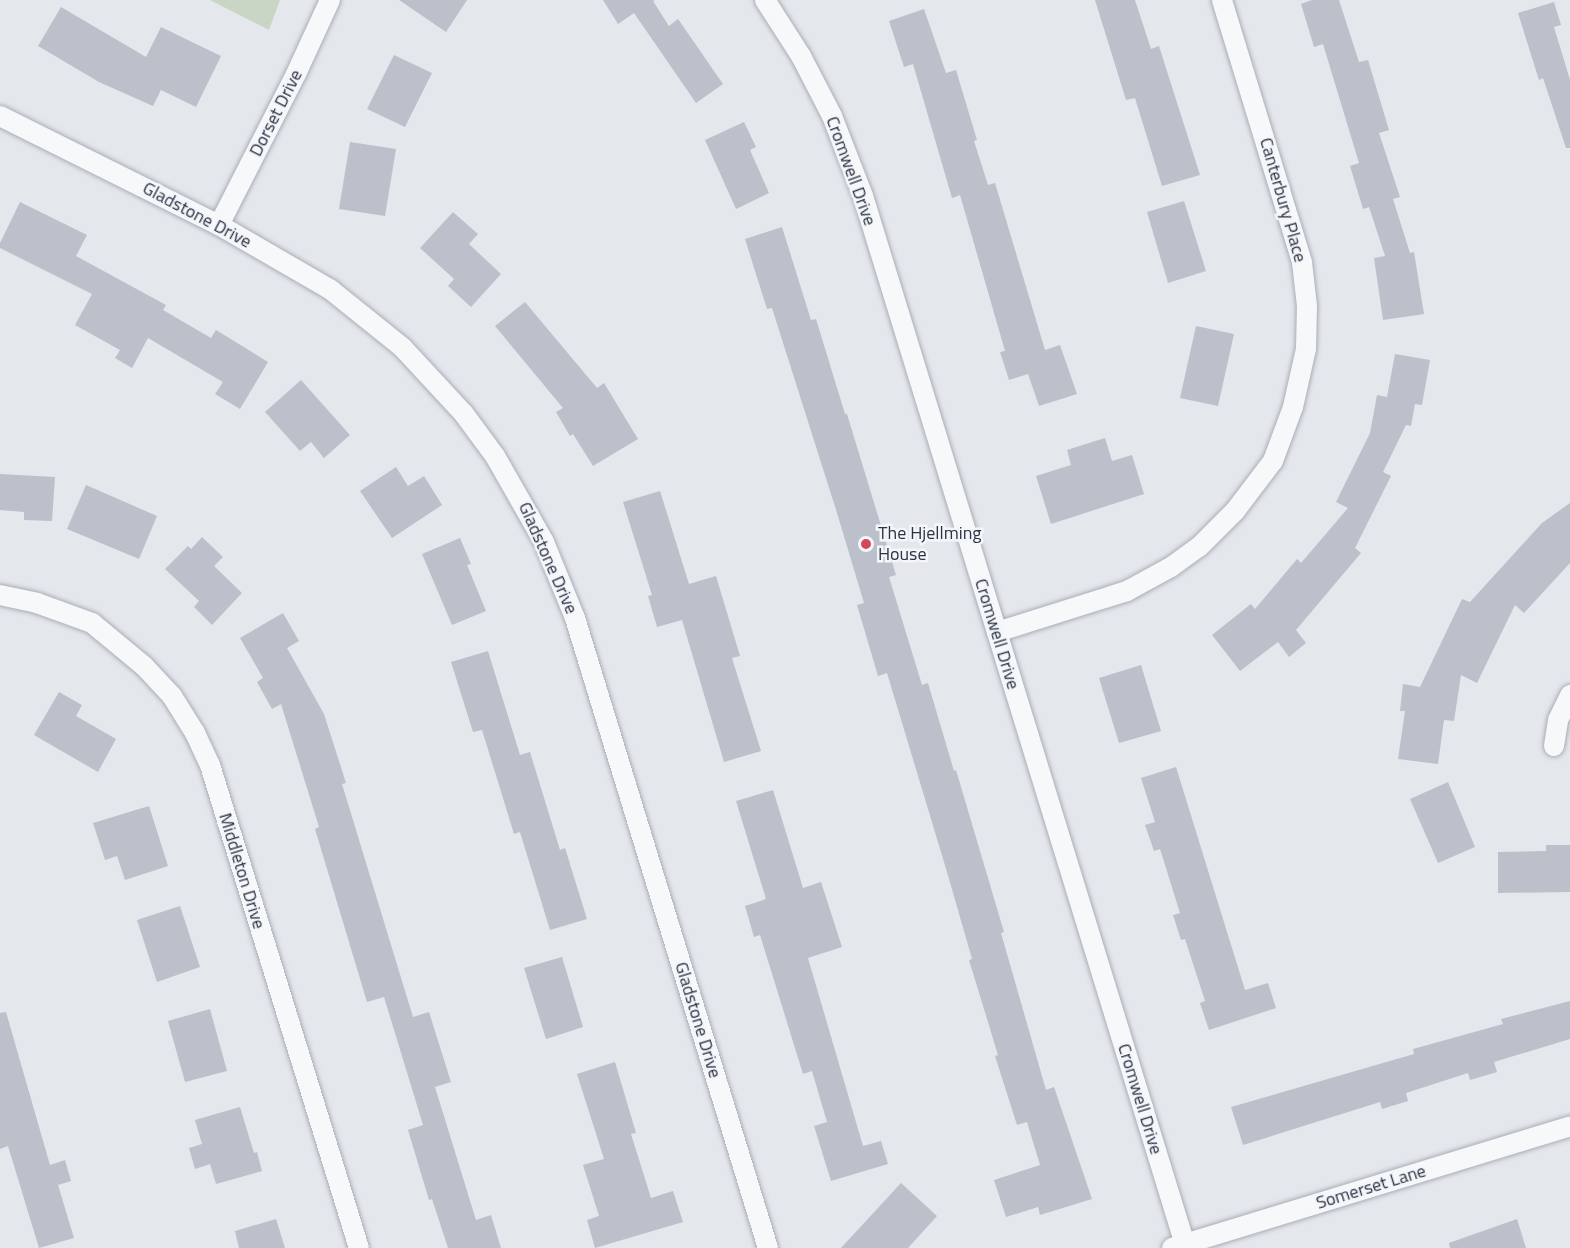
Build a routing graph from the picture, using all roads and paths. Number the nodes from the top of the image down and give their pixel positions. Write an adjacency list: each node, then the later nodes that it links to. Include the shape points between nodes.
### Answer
1 (330, 0): 5 (street, Dorset Drive, via 297,74)
2 (765, 0): 7 (street, Cromwell Drive, via 801,56 848,153)
3 (1222, 0): 7 (street, Canterbury Place, via 1302,262 1306,349 1293,407 1273,461 1235,512 1199,547 1127,591)
4 (0, 116): 5 (street, Gladstone Drive)
5 (219, 225): 13 (street, Gladstone Drive, via 332,290 402,347 464,414 520,496 575,618)
6 (0, 595): 12 (street, Middleton Drive, via 37,603 92,624 144,666 172,696 195,733 210,765)
7 (997, 632): 11 (street, Cromwell Drive)
8 (1570, 695): 9 (street, via 1558,720)
9 (1554, 746)
10 (1569, 1129): 11 (street, Somerset Lane)
11 (1181, 1247)
12 (359, 1248)
13 (768, 1248)

